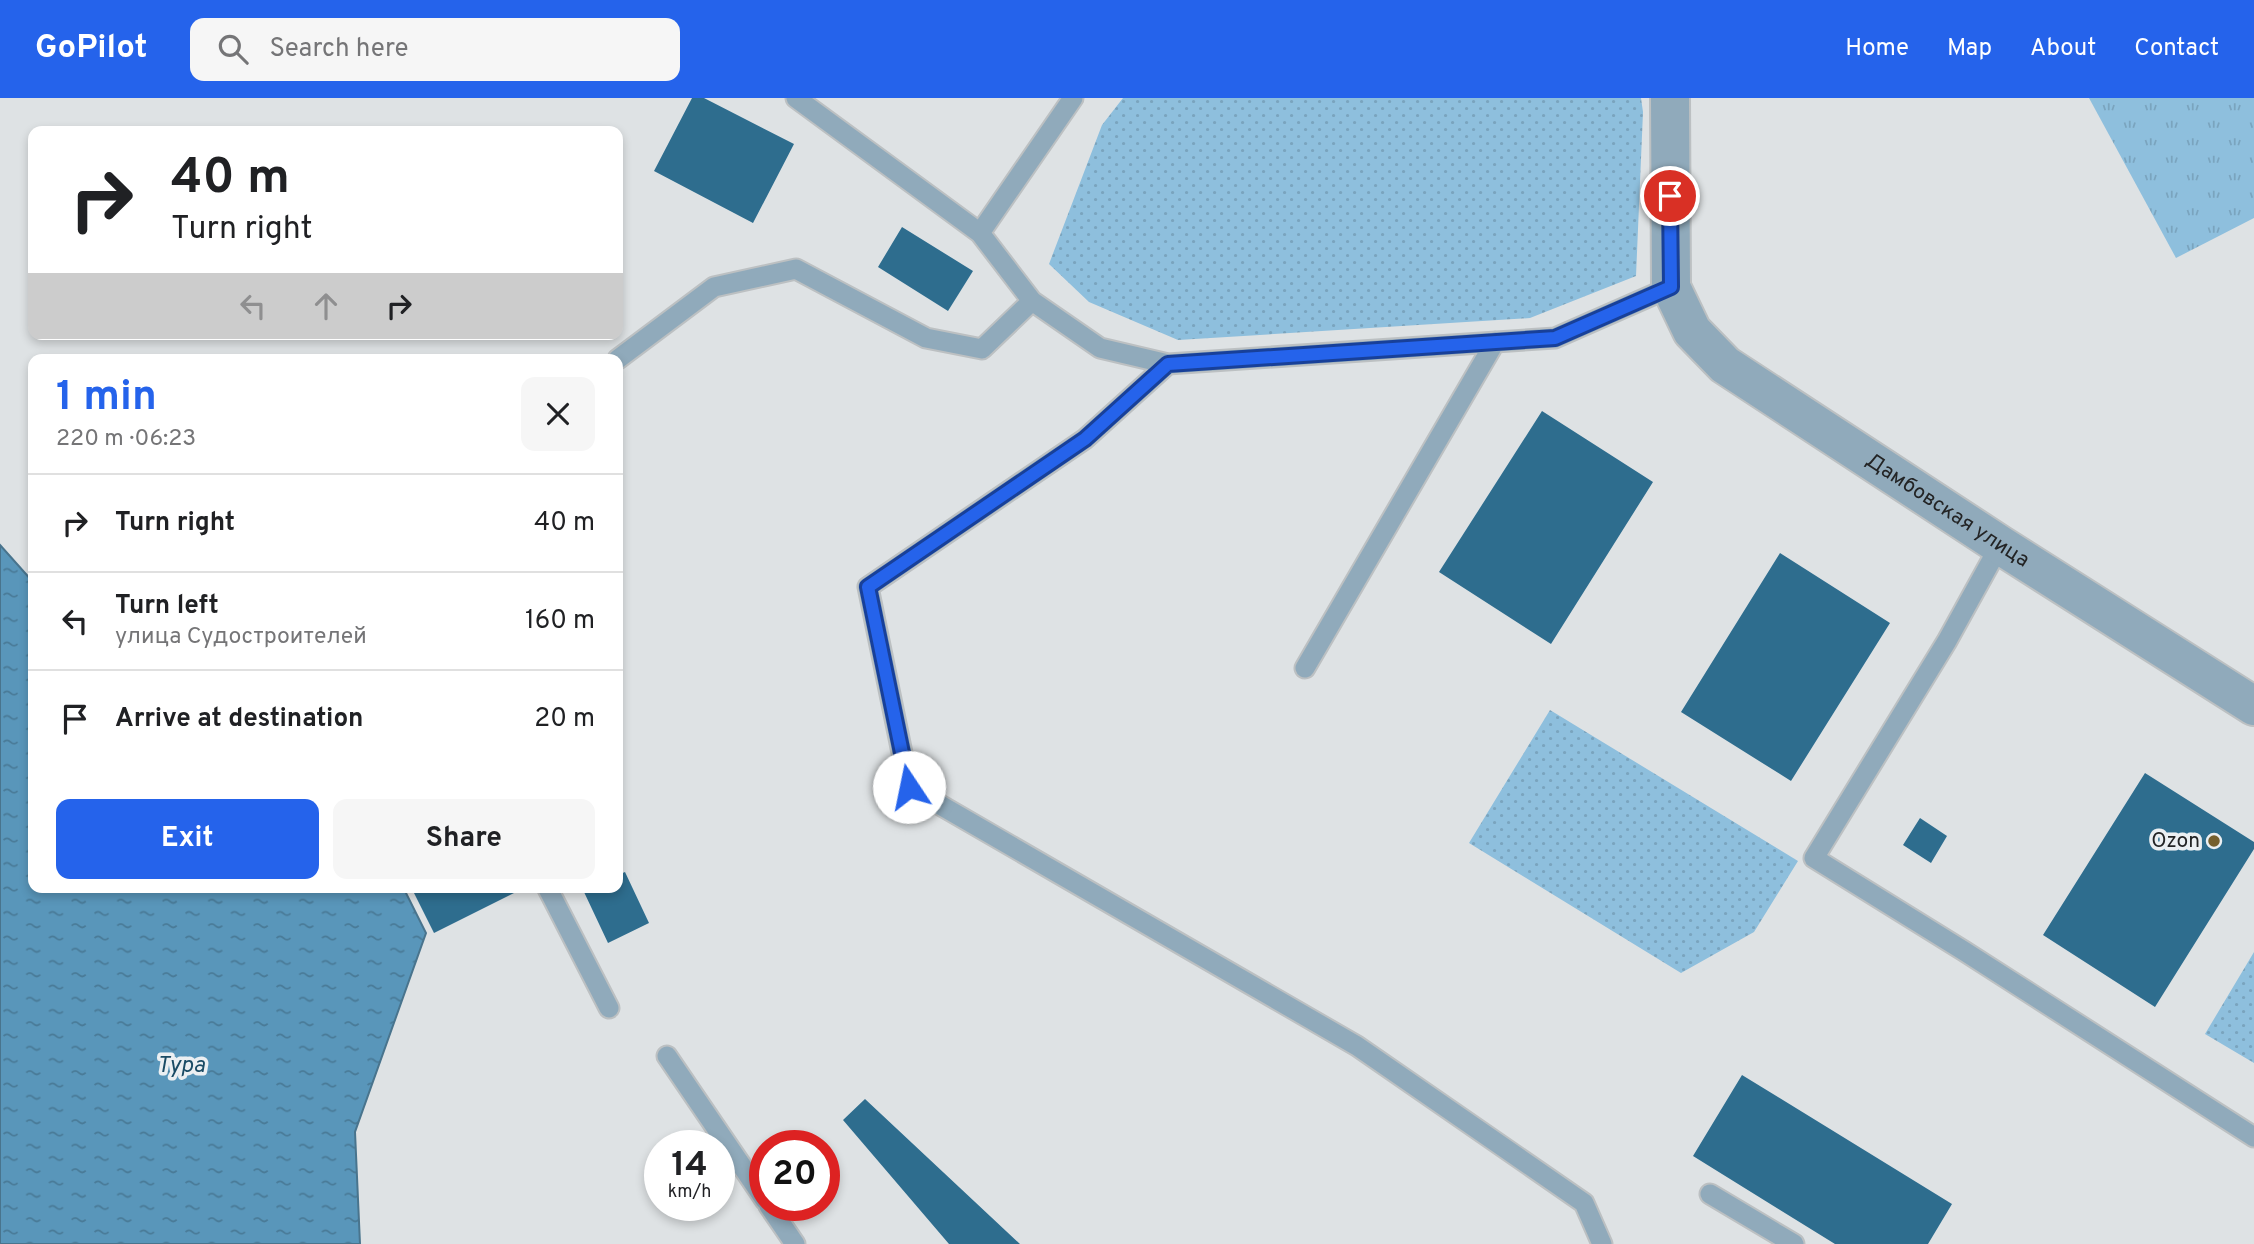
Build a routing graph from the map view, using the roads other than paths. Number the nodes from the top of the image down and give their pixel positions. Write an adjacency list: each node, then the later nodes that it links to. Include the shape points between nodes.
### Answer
1 (796, 98): 4 (lane)
2 (1073, 98): 4 (lane)
3 (1670, 98): 5 (street)
4 (980, 233): 6 (lane)
5 (1671, 287): 7 (lane, via 1555,338); 10 (street, Дамбовская улица, via 1692,331 1725,365)
6 (1032, 301): 8 (lane, via 982,349 926,338 796,269 714,287); 9 (lane, via 1100,348)
7 (1495, 342): 9 (lane); 11 (lane)
8 (623, 355)
9 (1168, 364): 21 (lane, via 1085,439 868,587 909,787 1357,1046 1584,1203)
10 (2000, 545): 12 (street, Дамбовская улица); 16 (lane, via 1814,858)
11 (1305, 668)
12 (2254, 706)
13 (550, 893): 14 (lane)
14 (609, 1008)
15 (667, 1056): 17 (lane)
16 (2254, 1137)
17 (749, 1176)
18 (1710, 1194): 22 (lane)
19 (779, 1221): 20 (lane)
20 (795, 1244)
21 (1602, 1244)
22 (1794, 1244)

